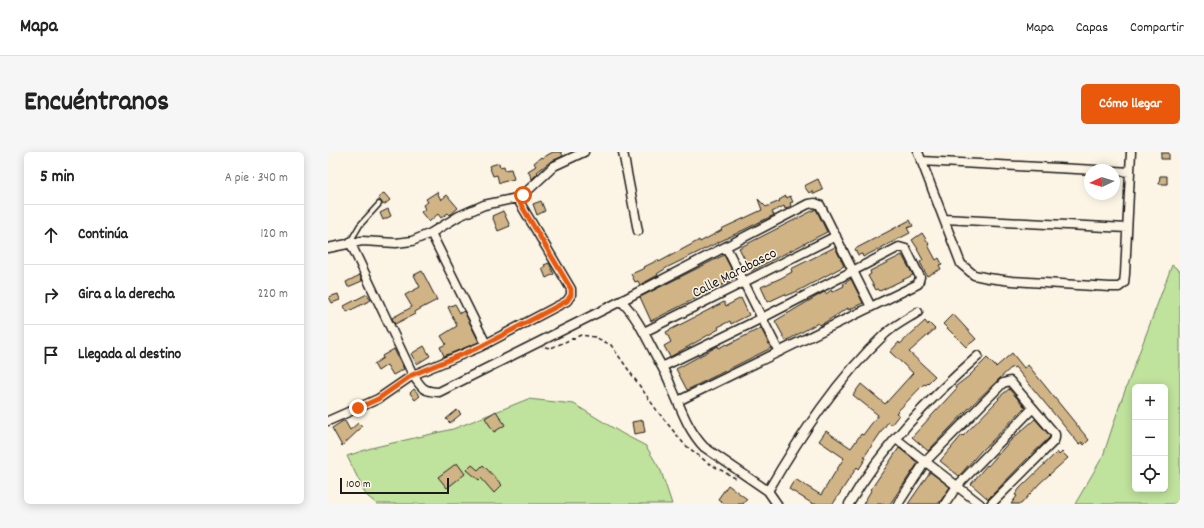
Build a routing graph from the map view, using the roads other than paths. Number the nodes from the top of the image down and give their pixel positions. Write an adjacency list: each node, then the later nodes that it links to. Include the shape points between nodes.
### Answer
1 (584, 152): 9 (street, via 554,166)
2 (623, 152): 13 (street)
3 (918, 152): 5 (street)
4 (1132, 152): 8 (street)
5 (921, 161): 6 (street); 11 (street)
6 (1084, 169)
7 (1120, 171): 8 (street)
8 (1130, 172): 12 (street)
9 (517, 198): 14 (street, via 484,205 459,216); 26 (street, via 571,289 571,295 561,305)
10 (380, 204): 16 (lane, via 360,225)
11 (944, 219): 12 (street); 12 (street, via 961,264 974,275 1012,281 1110,287 1119,287 1124,283)
12 (1127, 228)
13 (638, 230)
14 (431, 234): 16 (street, via 412,241 396,243 362,240); 26 (street)
15 (836, 236): 17 (street, via 820,205 815,203 808,204); 19 (street); 20 (street, Calle Marabasco)
16 (350, 242): 18 (street); 30 (street)
17 (726, 247): 20 (street); 21 (street)
18 (328, 248)
19 (854, 271): 22 (street); 22 (street, via 903,247 920,277 918,284); 24 (street)
20 (744, 282): 24 (street); 25 (street, Calle Marabasco)
21 (621, 301): 25 (street); 30 (street, via 439,392 430,392 422,388)
22 (871, 307): 27 (street)
23 (918, 312): 37 (street, via 885,335 835,390 788,457)
24 (762, 318): 27 (street); 29 (street)
25 (644, 332): 29 (street)
26 (486, 344): 30 (street)
27 (779, 352): 31 (street)
28 (978, 356): 34 (street)
29 (662, 367): 31 (street)
30 (412, 375): 33 (street, via 378,399)
31 (678, 401): 37 (street, via 696,439)
32 (1033, 408): 35 (street, via 1010,381 1003,383); 36 (street); 43 (street, via 1055,434 1054,441)
33 (328, 421)
34 (895, 438): 35 (street); 39 (street, via 873,466)
35 (925, 462): 36 (street); 40 (street)
36 (958, 486): 41 (street); 42 (street)
37 (768, 491): 38 (street)
38 (777, 504)
39 (849, 504)
40 (898, 504)
41 (945, 504)
42 (980, 504)
43 (991, 504)

